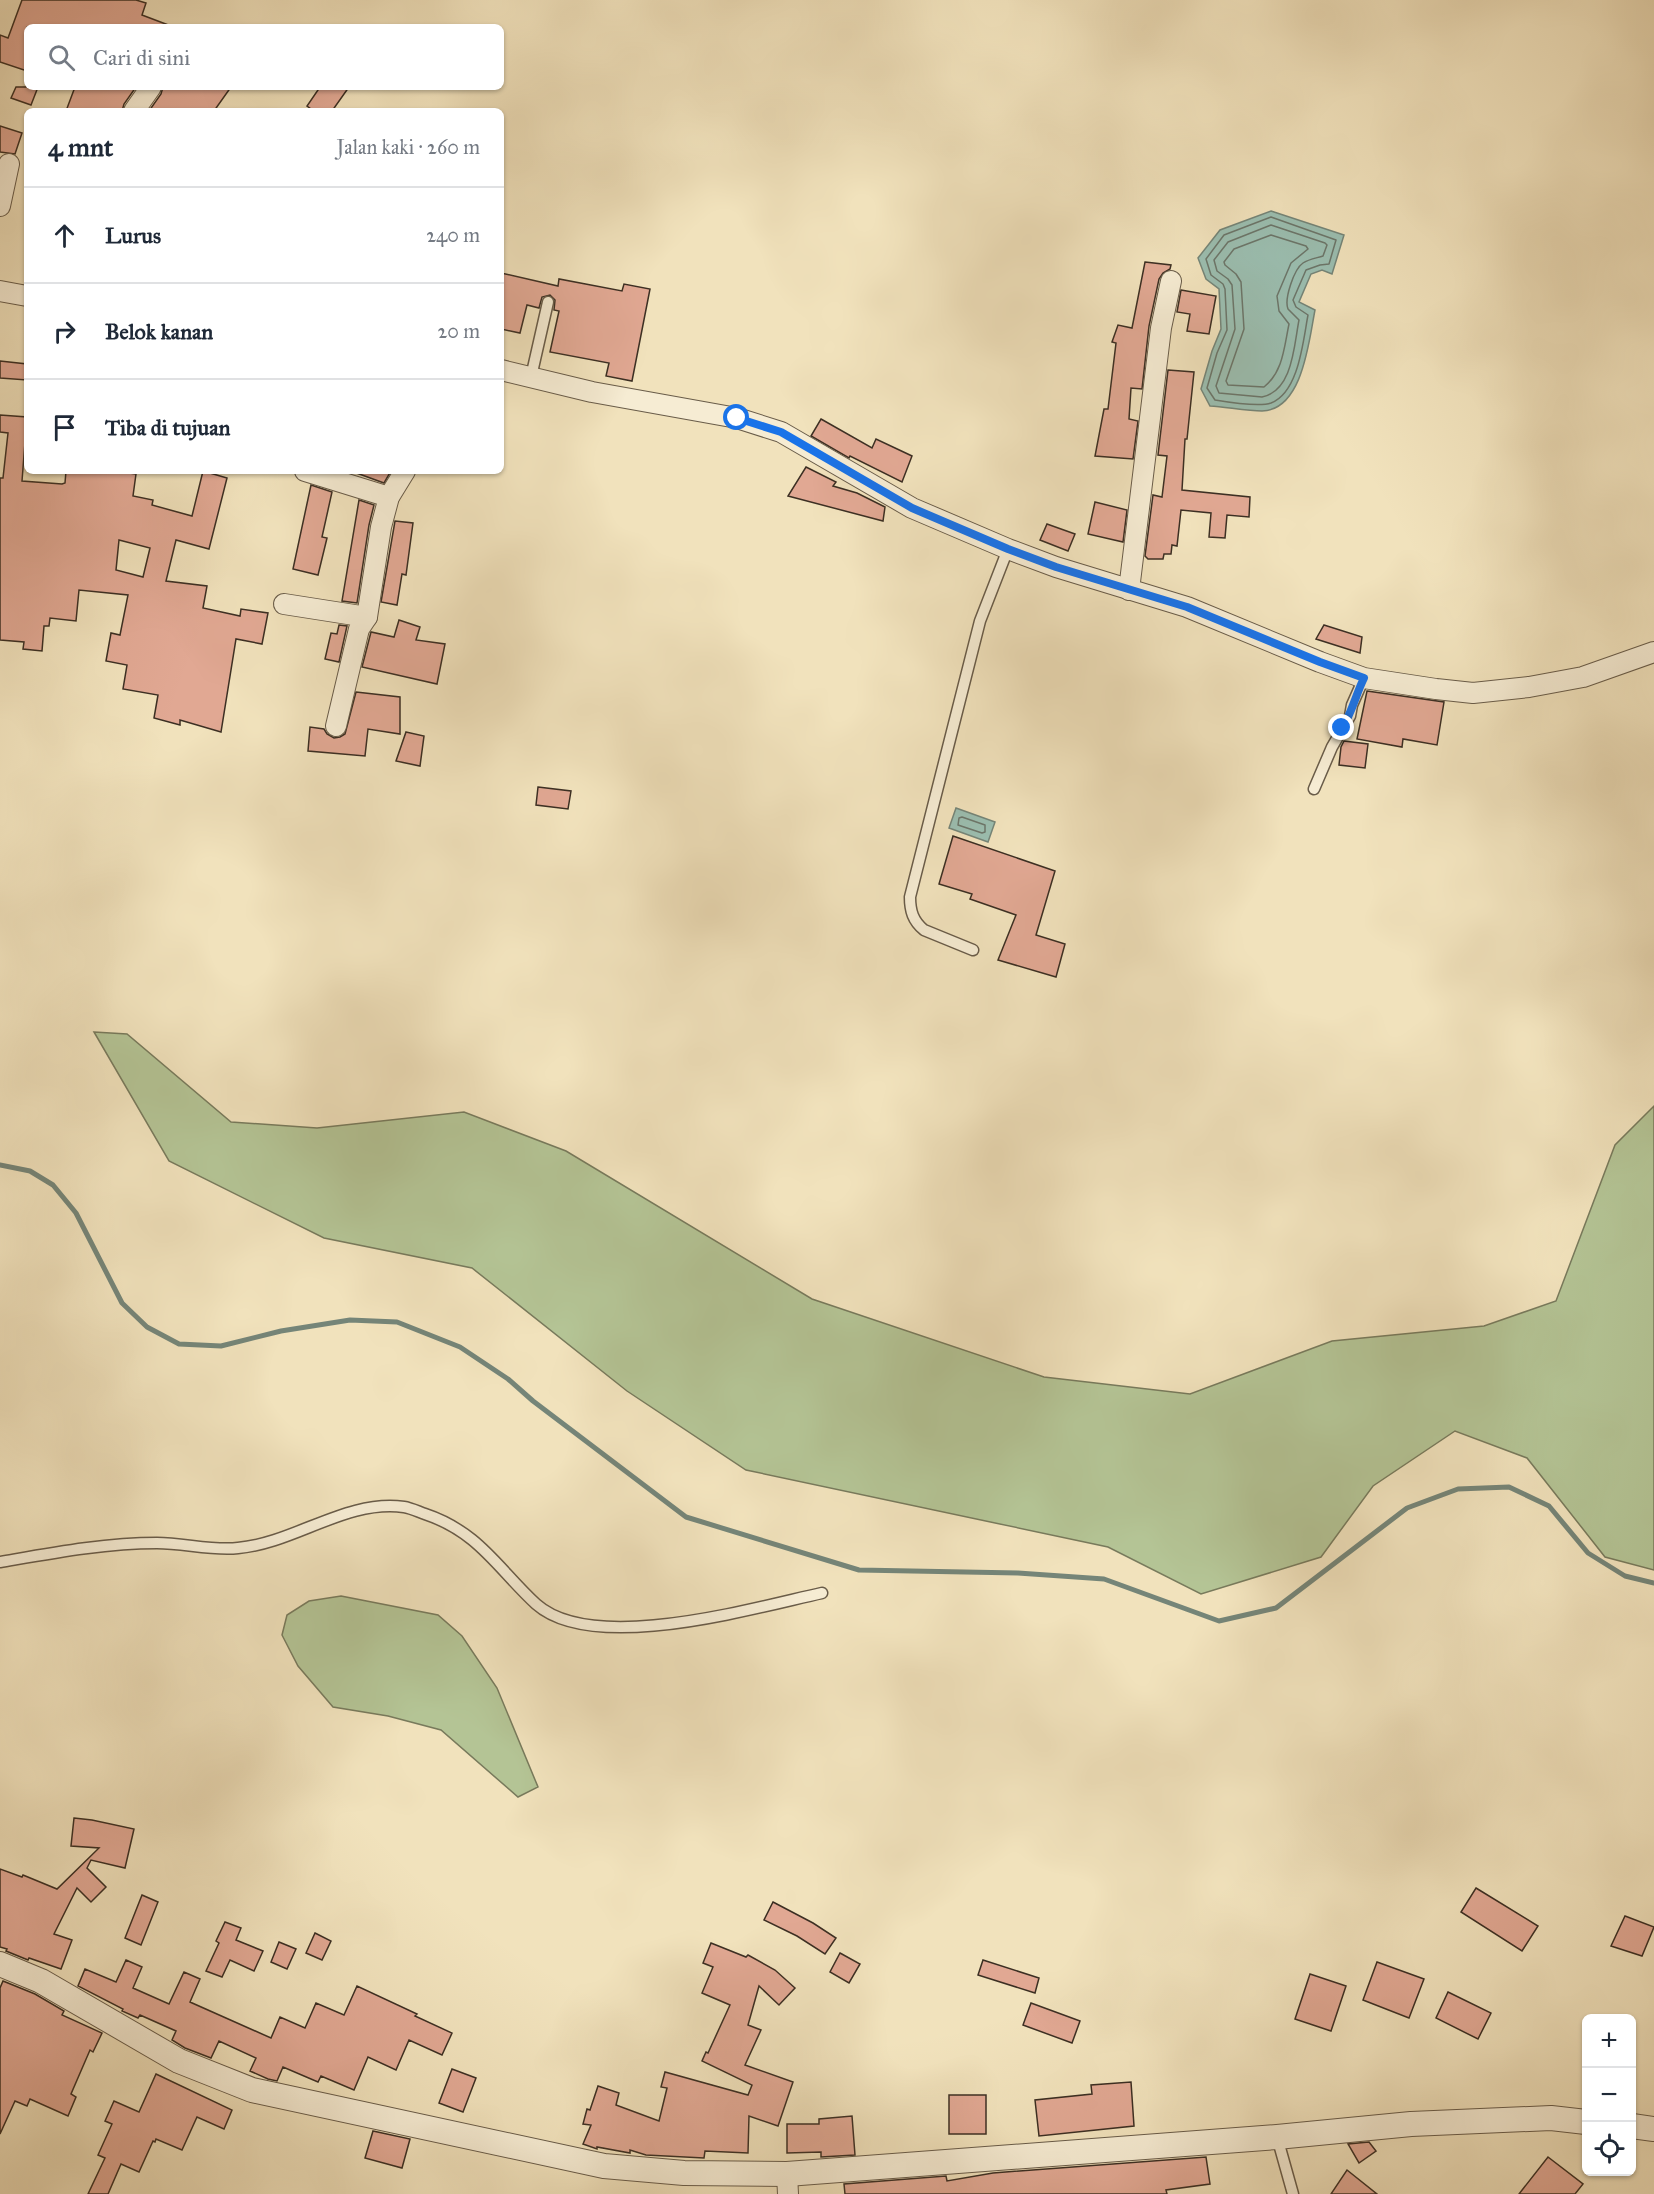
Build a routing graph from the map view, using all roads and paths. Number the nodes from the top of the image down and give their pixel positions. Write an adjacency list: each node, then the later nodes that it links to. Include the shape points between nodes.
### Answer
1 (149, 90): 2 (street)
2 (136, 108)
3 (12, 165): 4 (street)
4 (0, 206)
5 (1171, 281): 15 (street, via 1161,328)
6 (0, 291): 7 (street)
7 (24, 295)
8 (548, 302): 10 (lane)
9 (504, 371): 10 (street)
10 (531, 377): 14 (street, via 737,418 781,432 912,508)
11 (314, 474): 13 (street)
12 (403, 474): 13 (street)
13 (389, 497): 17 (street)
14 (1008, 549): 15 (street); 22 (lane, via 980,621 910,897 911,912 918,925)
15 (1129, 590): 19 (street, via 1187,607)
16 (284, 604): 17 (street)
17 (367, 617): 20 (street, via 359,629)
18 (1654, 652): 19 (street, via 1583,677 1473,693)
19 (1364, 678): 21 (lane)
20 (336, 726)
21 (1314, 789)
22 (973, 951)
23 (0, 1562): 24 (lane, via 105,1545 159,1543 237,1549 272,1542 369,1508 404,1508 437,1518 465,1533 537,1605 561,1620 586,1626 624,1628 696,1620)
24 (822, 1593)
25 (0, 1964): 30 (street, via 41,1982 179,2061 252,2090 604,2166)
26 (1582, 2121): 29 (street, via 1551,2118 1422,2124)
27 (1636, 2126): 28 (street)
28 (1654, 2128)
29 (1277, 2137): 30 (street); 31 (lane)
30 (787, 2184)
31 (1293, 2194)

